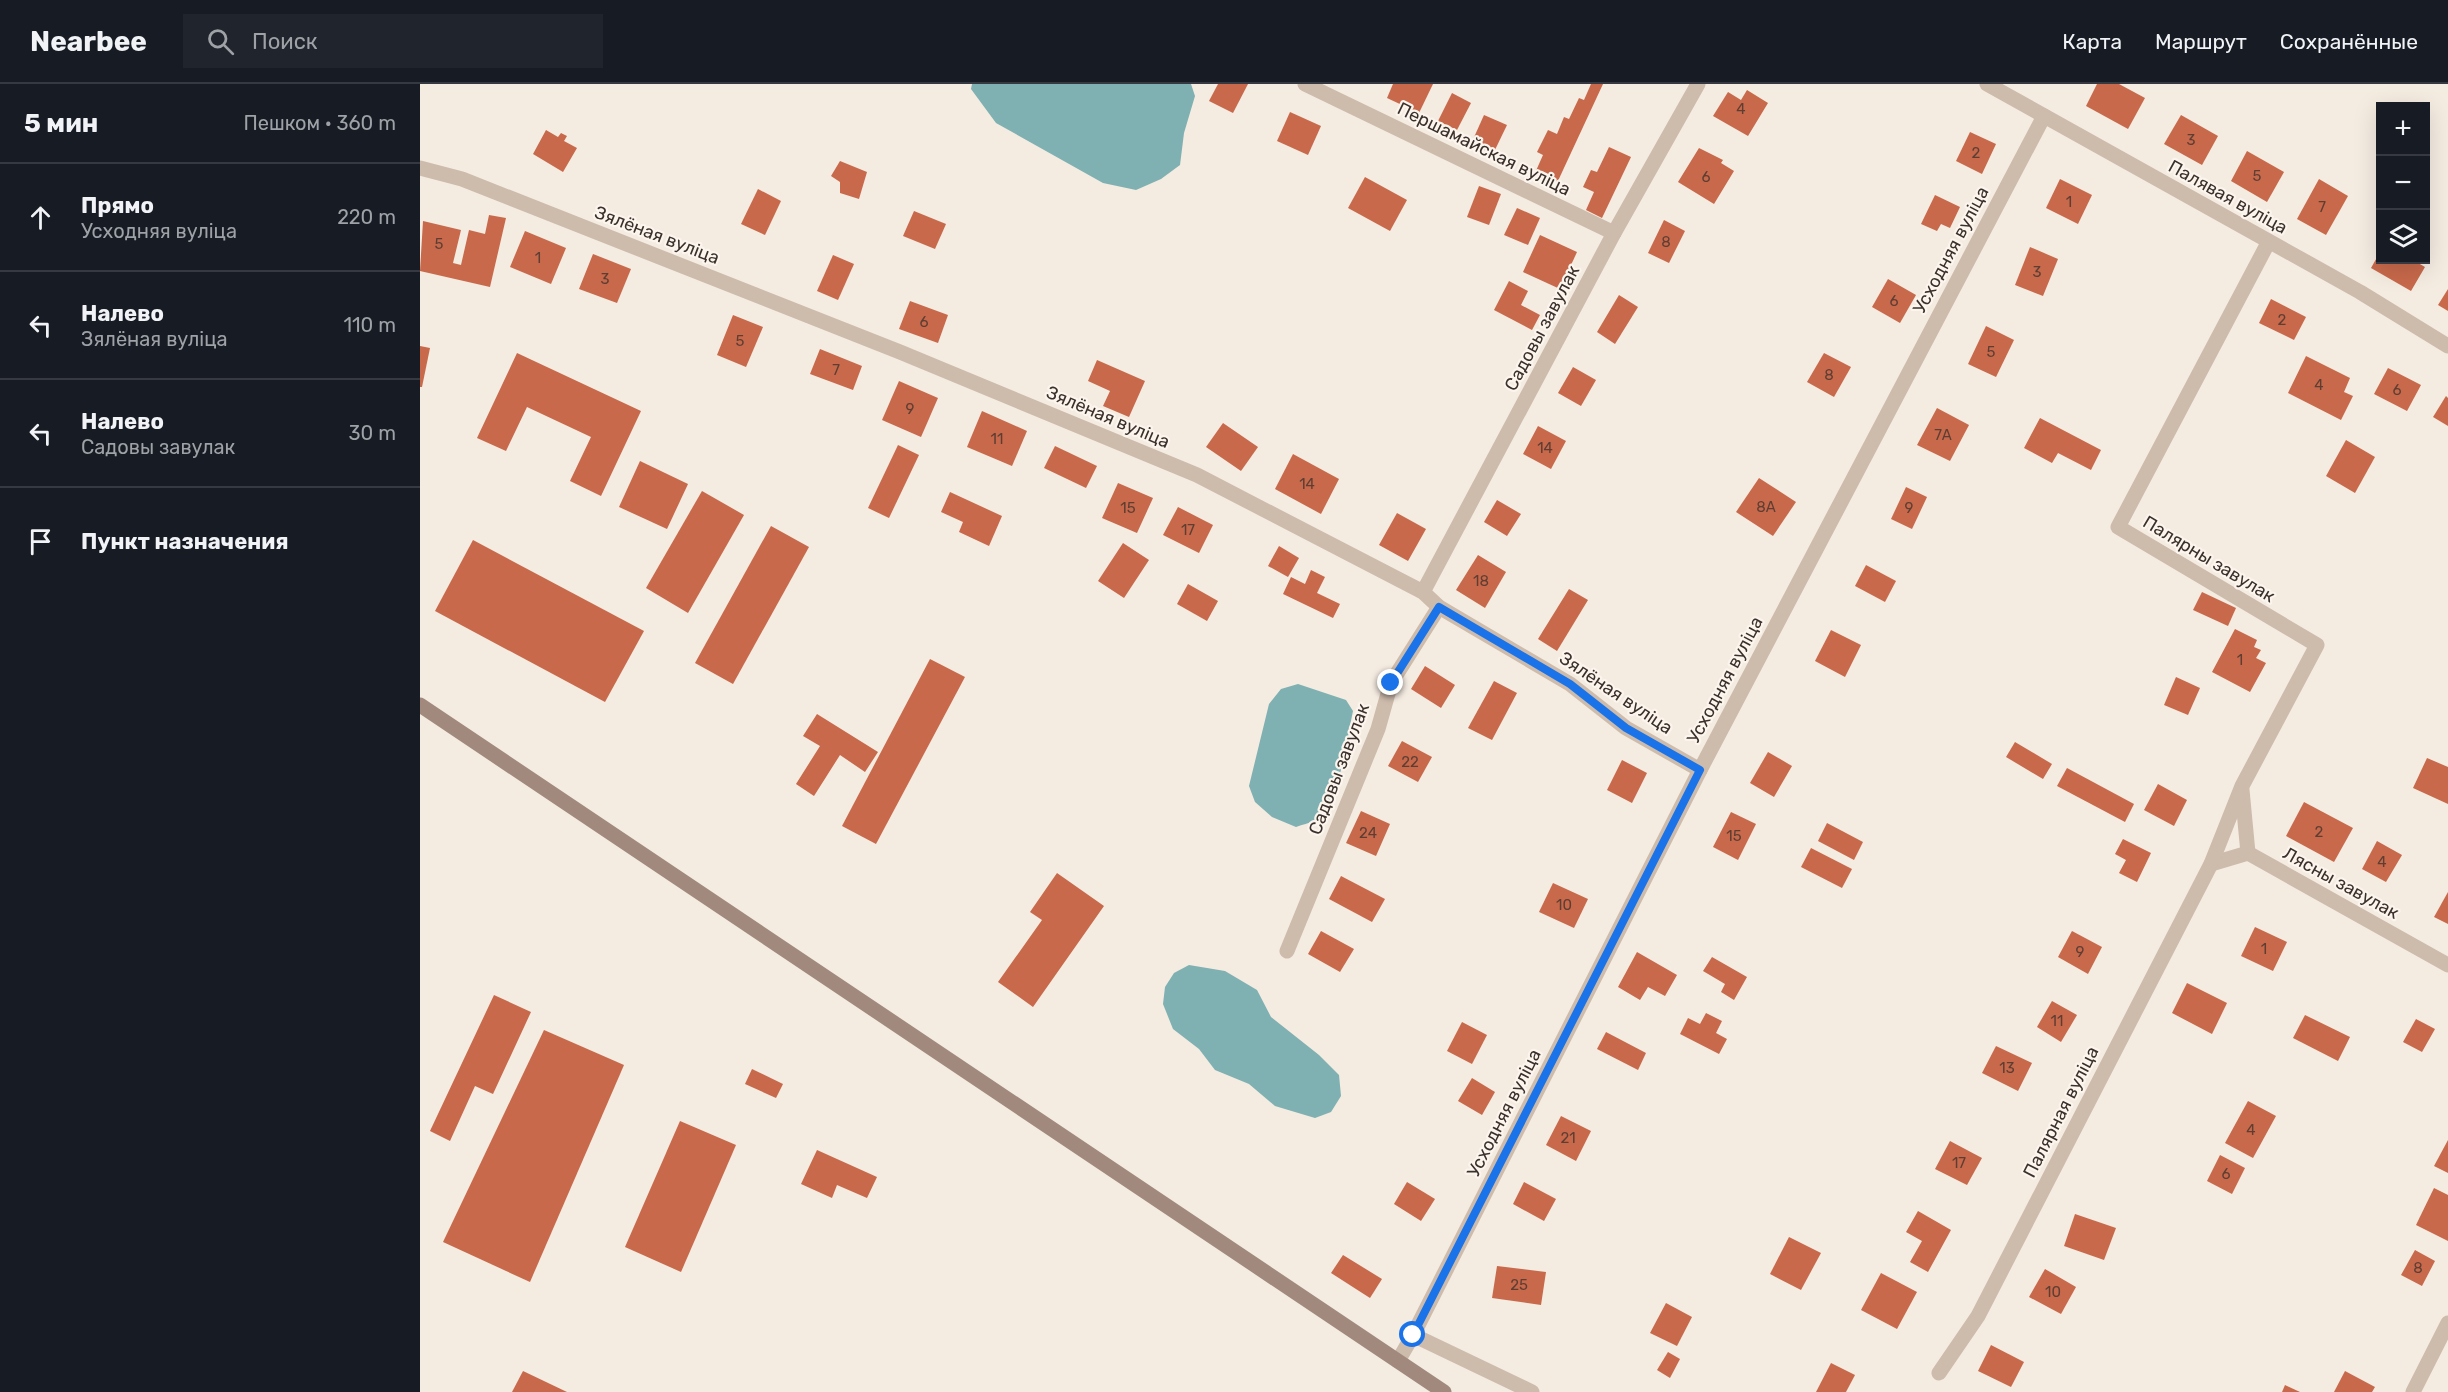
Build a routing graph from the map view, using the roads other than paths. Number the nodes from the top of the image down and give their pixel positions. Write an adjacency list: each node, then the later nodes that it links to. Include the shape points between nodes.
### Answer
1 (1305, 84): 6 (street, Першамайская вуліца)
2 (1698, 84): 6 (street, Садовы завулак)
3 (1987, 84): 4 (street, Палявая вуліца)
4 (2044, 116): 7 (street, Палявая вуліца); 12 (street, Усходняя вуліца)
5 (420, 168): 9 (street, Зялёная вуліца, via 462,179 900,352 1197,475)
6 (1614, 233): 9 (street, Садовы завулак)
7 (2268, 243): 8 (street, Палявая вуліца, via 2360,292); 13 (street, Палярны завулак, via 2118,527 2317,645)
8 (2448, 346)
9 (1423, 592): 10 (street, Зялёная вуліца)
10 (1439, 607): 12 (street, Зялёная вуліца, via 1570,684 1626,728); 16 (street, Садовы завулак, via 1391,683 1378,729)
11 (420, 705): 20 (street)
12 (1700, 770): 19 (street, Усходняя вуліца)
13 (2242, 786): 14 (street); 15 (street, Палярны завулак)
14 (2248, 853): 15 (street); 17 (street, Лясны завулак)
15 (2211, 864): 21 (street, Палярная вуліца, via 1978,1316)
16 (1287, 951)
17 (2448, 965)
18 (2448, 1323): 24 (street)
19 (1413, 1335): 20 (street, Усходняя вуліца); 23 (street)
20 (1398, 1361): 22 (street)
21 (1939, 1373)
22 (1444, 1392)
23 (1532, 1392)
24 (2413, 1392)

